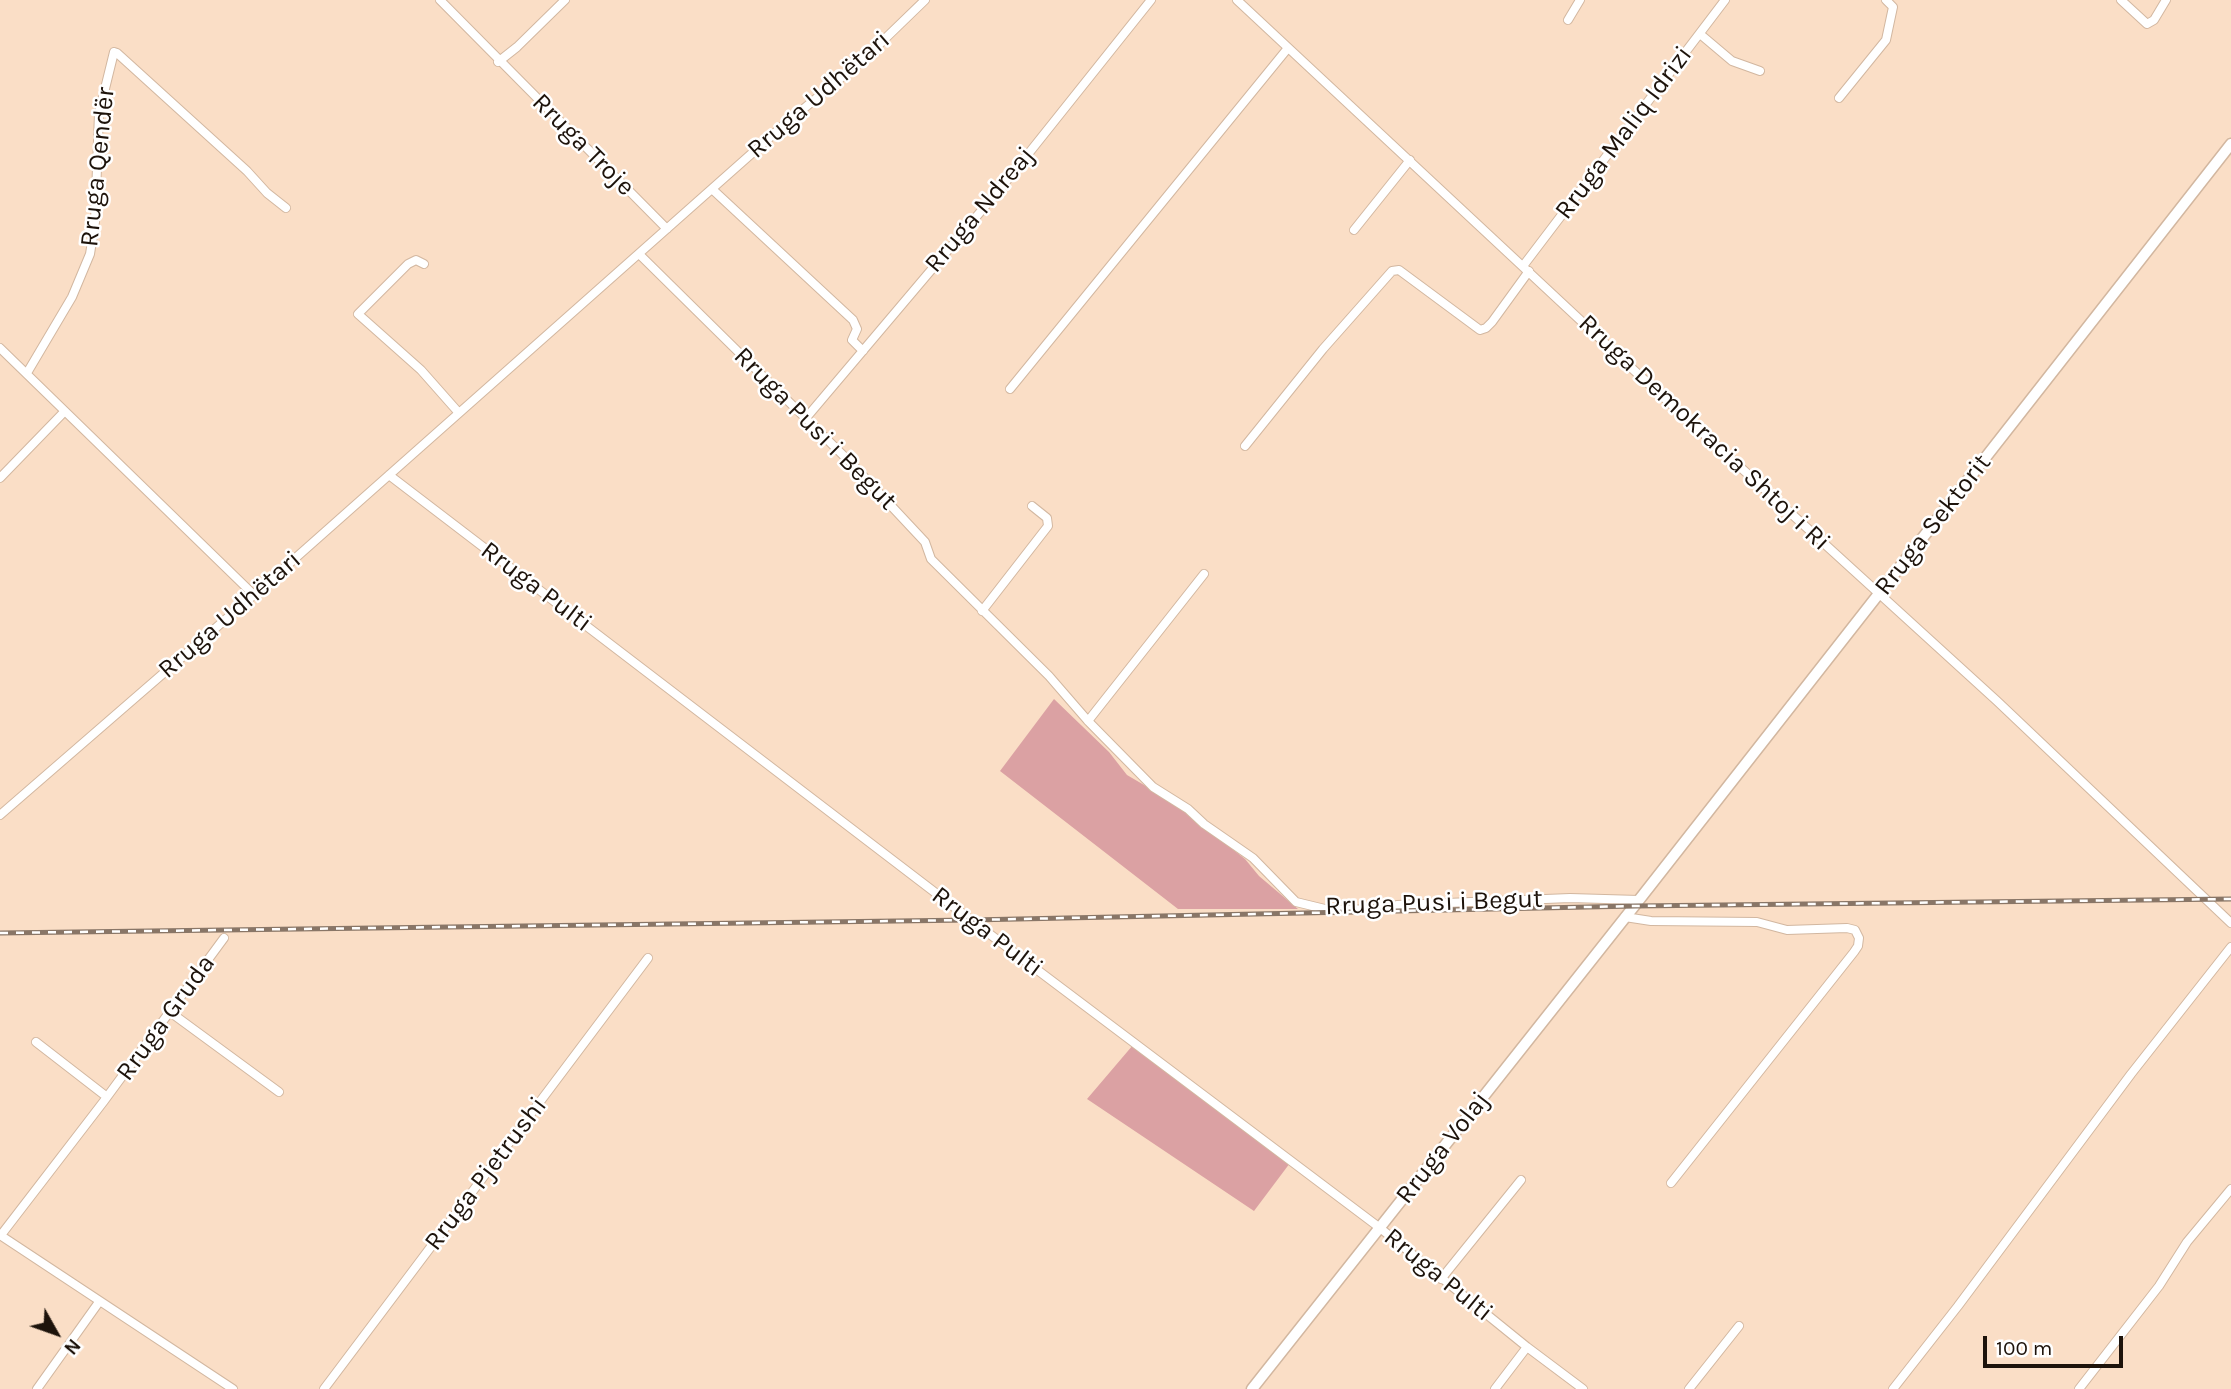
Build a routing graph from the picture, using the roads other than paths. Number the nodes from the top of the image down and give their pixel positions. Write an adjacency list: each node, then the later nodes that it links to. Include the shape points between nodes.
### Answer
1 (440, 0): 14 (street, Rruga Troje)
2 (565, 0): 14 (street)
3 (925, 0): 19 (street, Rruga Udhëtari, via 864,59)
4 (1151, 0): 27 (street, Rruga Ndreaj)
5 (1237, 0): 13 (street, Rruga Demokracia Shtoj i Ri)
6 (1580, 0): 11 (street)
7 (1725, 0): 12 (street, Rruga Maliq Idrizi)
8 (1886, 0): 16 (street, via 1893,7 1886,40)
9 (2121, 0): 10 (street, via 2147,24)
10 (2166, 0)
11 (1568, 20)
12 (1700, 34): 15 (street, via 1732,61); 25 (street, Rruga Maliq Idrizi)
13 (1288, 48): 18 (street, Rruga Demokracia Shtoj i Ri); 29 (street)
14 (498, 62): 21 (street, Rruga Troje)
15 (1760, 71)
16 (1839, 98)
17 (2231, 144): 38 (street, Rruga Sektorit)
18 (1410, 160): 22 (street); 25 (street, Rruga Demokracia Shtoj i Ri)
19 (712, 189): 21 (street, Rruga Udhëtari); 27 (street, via 853,320 857,329 852,341)
20 (286, 208): 28 (street, Rruga Qendër, via 114,52 99,113 90,254 72,297)
21 (667, 229): 23 (street, Rruga Udhëtari)
22 (1354, 230)
23 (639, 254): 31 (street, Rruga Udhëtari); 32 (street, Rruga Pusi i Begut)
24 (424, 264): 31 (street, via 416,260 408,264 358,314 421,370)
25 (1526, 268): 33 (street, via 1492,322 1480,330 1399,270 1392,271); 38 (street, Rruga Demokracia Shtoj i Ri)
26 (0, 348): 28 (street)
27 (863, 351): 32 (street, Rruga Ndreaj)
28 (27, 373): 30 (street)
29 (1010, 389)
30 (64, 412): 35 (street); 39 (street)
31 (459, 413): 34 (street, Rruga Udhëtari)
32 (806, 418): 40 (street, Rruga Pusi i Begut, via 925,542 930,559)
33 (1245, 446)
34 (389, 475): 39 (street, Rruga Udhëtari); 56 (street, Rruga Pulti)
35 (0, 478)
36 (1032, 506): 40 (street, via 1047,518 1048,526)
37 (1204, 574): 41 (street)
38 (1879, 594): 43 (street, Rruga Sektorit); 45 (street, Rruga Demokracia Shtoj i Ri)
39 (254, 595): 42 (street, Rruga Udhëtari)
40 (982, 611): 41 (street, Rruga Pusi i Begut)
41 (1088, 721): 43 (street, Rruga Pusi i Begut, via 1153,787 1253,859 1296,902 1329,910 1570,898)
42 (0, 815)
43 (1637, 903): 44 (street, Rruga Volaj)
44 (1625, 917): 54 (street, via 1757,922 1787,930 1847,928 1855,930 1859,938 1854,952); 56 (street, Rruga Volaj)
45 (2231, 923)
46 (224, 938): 49 (street, Rruga Gruda)
47 (2231, 947): 69 (street)
48 (648, 958): 64 (street, Rruga Pjetrushi)
49 (170, 1012): 51 (street); 52 (street, Rruga Gruda)
50 (36, 1042): 52 (street, Rruga Gruda)
51 (279, 1093)
52 (107, 1097): 57 (street, Rruga Gruda)
53 (1521, 1180): 58 (street)
54 (1671, 1183)
55 (2231, 1189): 70 (street)
56 (1380, 1228): 58 (street, Rruga Pulti); 65 (street, Rruga Volaj)
57 (0, 1235): 59 (street)
58 (1441, 1279): 61 (street, Rruga Pulti)
59 (99, 1302): 62 (street); 63 (street)
60 (1739, 1326): 68 (street)
61 (1527, 1347): 66 (street); 67 (street, Rruga Pulti)
62 (37, 1389)
63 (233, 1389)
64 (324, 1389)
65 (1252, 1389)
66 (1495, 1389)
67 (1583, 1389)
68 (1689, 1389)
69 (1893, 1389)
70 (2079, 1389)

